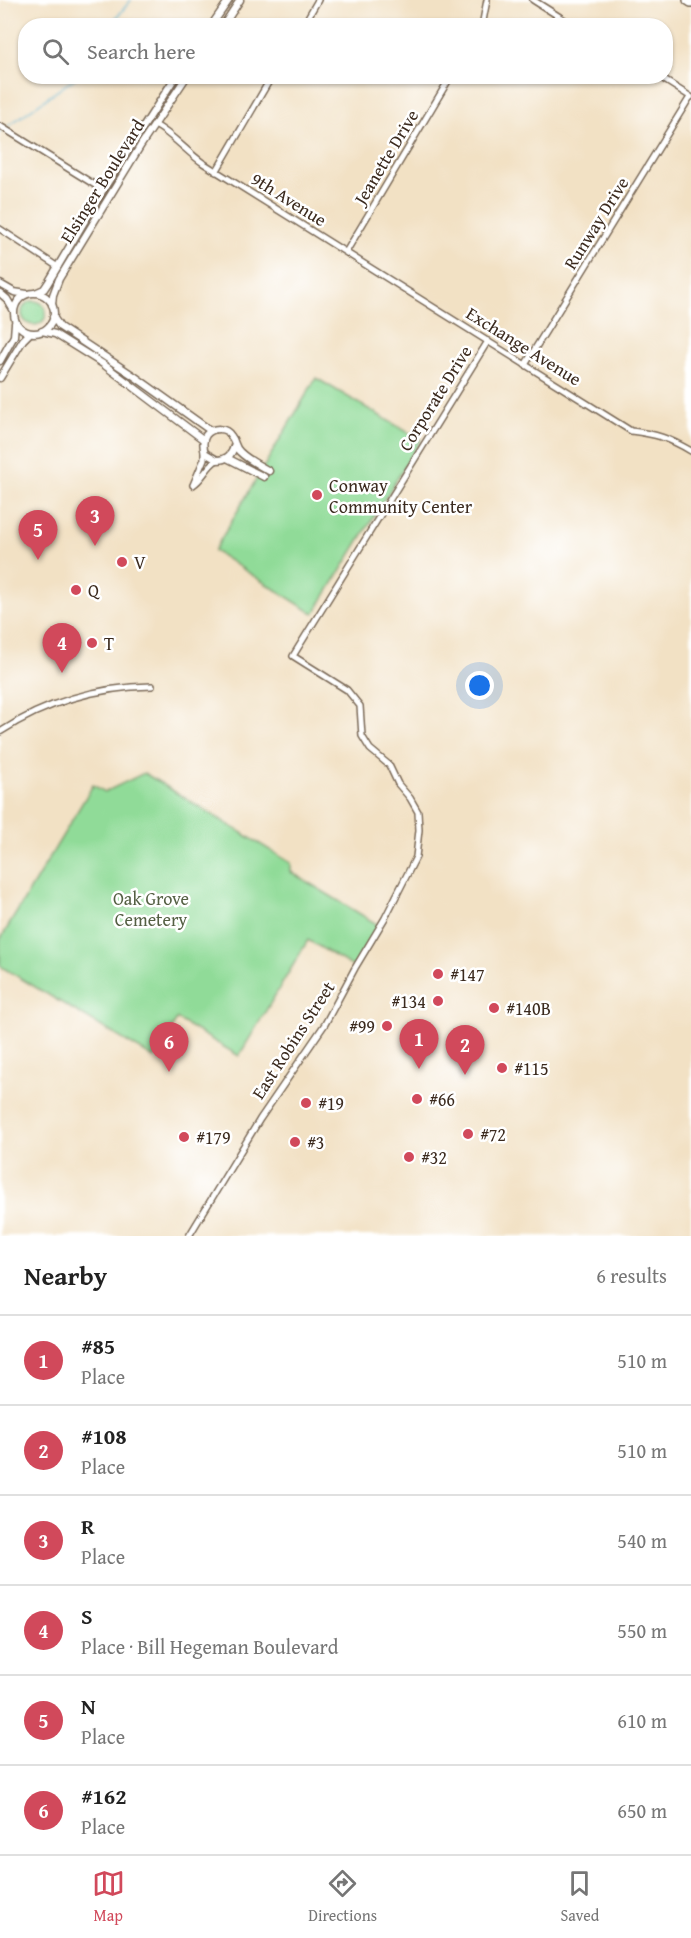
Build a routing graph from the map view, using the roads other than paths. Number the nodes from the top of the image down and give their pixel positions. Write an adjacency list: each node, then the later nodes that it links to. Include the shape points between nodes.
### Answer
1 (229, 0): 6 (street)
2 (240, 0): 7 (street)
3 (318, 0): 8 (street)
4 (487, 0): 9 (street)
5 (533, 0): 10 (street)
6 (216, 18)
7 (228, 18)
8 (308, 18)
9 (484, 18)
10 (561, 18)
11 (171, 84): 17 (street, Elsinger Boulevard)
12 (182, 84): 18 (street, Elsinger Boulevard)
13 (267, 84): 20 (street)
14 (446, 84): 23 (street, Jeanette Drive)
15 (670, 84): 16 (street)
16 (691, 97): 36 (street, Runway Drive)
17 (147, 120): 18 (street); 21 (street, Elsinger Boulevard)
18 (155, 125): 20 (street, 9th Avenue); 28 (street, Elsinger Boulevard, via 59,279)
19 (0, 126): 21 (street)
20 (216, 172): 23 (street, 9th Avenue)
21 (104, 190): 24 (street, Elsinger Boulevard)
22 (0, 229): 24 (street)
23 (346, 252): 34 (street, Exchange Avenue)
24 (58, 267): 27 (street, Elsinger Boulevard, via 46,287)
25 (0, 284): 27 (street)
26 (0, 293): 29 (street)
27 (31, 294): 28 (street, via 45,297); 29 (street, via 20,299)
28 (52, 305): 30 (street)
29 (14, 311): 31 (street)
30 (53, 317): 32 (street); 38 (street, via 60,327)
31 (15, 321): 33 (street); 35 (street, via 14,336)
32 (42, 331): 33 (street); 39 (street, via 55,334 103,364)
33 (30, 333): 37 (street)
34 (488, 341): 36 (street, Exchange Avenue); 49 (street, Corporate Drive, via 293,656 347,690 360,706 362,736 370,749 389,765 417,812)
35 (0, 361)
36 (525, 365): 42 (street, Exchange Avenue, via 632,431 665,437)
37 (0, 378)
38 (212, 431): 39 (street); 40 (street, via 229,433)
39 (204, 440): 41 (street)
40 (234, 446): 43 (street); 45 (street)
41 (204, 449): 44 (street, via 208,457); 44 (street, via 193,485)
42 (691, 451)
43 (227, 458): 44 (street); 46 (street)
44 (217, 460)
45 (268, 471)
46 (264, 477)
47 (152, 686): 48 (street, via 114,688 75,697 34,712)
48 (0, 732)
49 (416, 857): 50 (street, East Robins Street, via 325,1024 260,1119)
50 (189, 1236)

